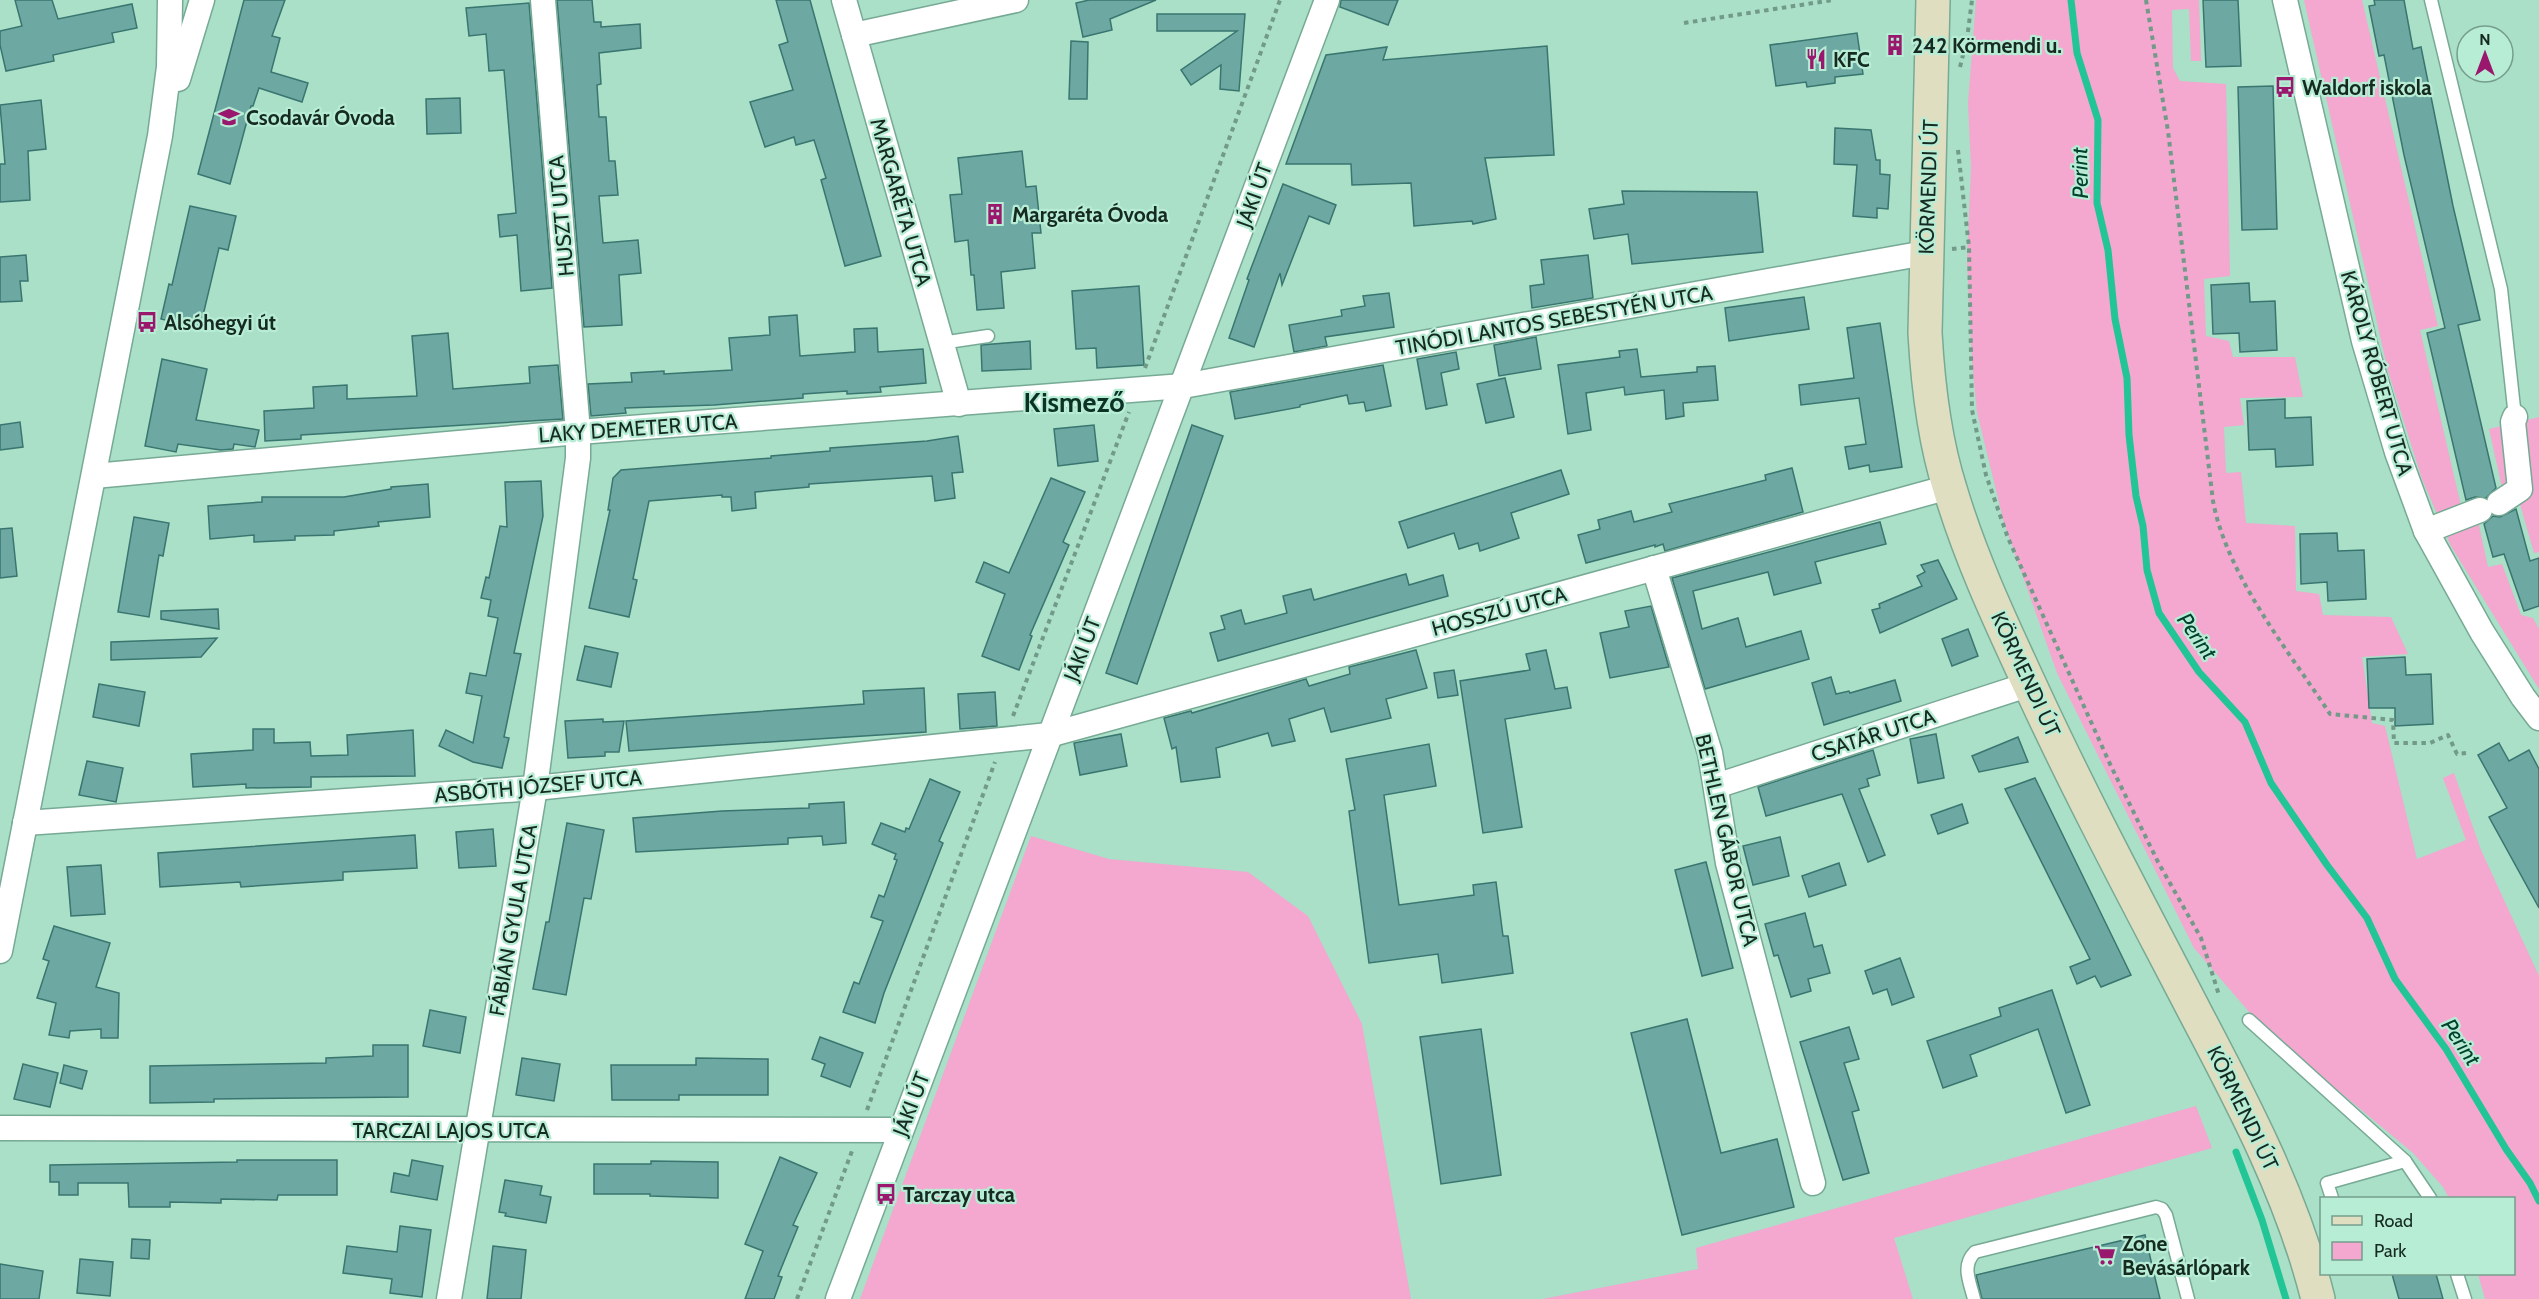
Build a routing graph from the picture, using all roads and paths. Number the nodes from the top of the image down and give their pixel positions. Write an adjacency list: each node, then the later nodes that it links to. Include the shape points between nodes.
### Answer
1 (170, 0): 18 (street, via 169,68)
2 (202, 0): 18 (street)
3 (543, 0): 27 (street, HUSZT UTCA)
4 (843, 0): 16 (street, MARGARÉTA UTCA)
5 (1016, 0): 16 (street)
6 (1280, 0): 24 (path)
7 (1327, 0): 23 (street, JÁKI ÚT)
8 (1833, 0): 14 (path)
9 (1933, 0): 20 (street, KÖRMENDI ÚT)
10 (1972, 0): 17 (path)
11 (2146, 0): 36 (path, via 2168,131 2213,501 2225,543 2254,599 2330,714 2393,720 2394,743 2430,743 2448,735 2457,754)
12 (2285, 0): 30 (street, KÁROLY RÓBERT UTCA, via 2364,341 2397,452)
13 (2431, 0): 26 (lane, via 2501,289)
14 (1801, 2): 15 (path)
15 (1684, 23)
16 (854, 35): 22 (street, MARGARÉTA UTCA)
17 (1958, 72)
18 (160, 136): 28 (street)
19 (1957, 141): 41 (path, via 1969,246 1972,410 1986,476 2008,538 2109,764 2201,938)
20 (1925, 253): 23 (street, TINÓDI LANTOS SEBESTYÉN UTCA); 29 (street, KÖRMENDI ÚT, via 1928,381)
21 (988, 336): 22 (lane)
22 (941, 343): 25 (street, MARGARÉTA UTCA)
23 (1183, 386): 24 (street, LAKY DEMETER UTCA); 34 (street, JÁKI ÚT)
24 (1137, 389): 25 (street, LAKY DEMETER UTCA); 35 (path)
25 (959, 404): 27 (street, LAKY DEMETER UTCA)
26 (2515, 417): 30 (street, via 2520,489 2490,507)
27 (578, 432): 28 (street, LAKY DEMETER UTCA); 38 (street, FÁBIÁN GYULA UTCA, via 578,458)
28 (94, 476): 39 (street)
29 (1949, 487): 31 (street, HOSSZÚ UTCA); 32 (street, KÖRMENDI ÚT, via 1969,545)
30 (2426, 531): 33 (street, KÁROLY RÓBERT UTCA, via 2482,632)
31 (1654, 568): 34 (street, HOSSZÚ UTCA); 37 (street, BETHLEN GÁBOR UTCA, via 1710,753)
32 (2030, 684): 37 (street, CSATÁR UTCA); 57 (street, KÖRMENDI ÚT, via 2088,806 2247,1113 2308,1250)
33 (2539, 718)
34 (1049, 735): 35 (street, ASBÓTH JÓZSEF UTCA); 46 (street, JÁKI ÚT)
35 (1004, 740): 38 (street, ASBÓTH JÓZSEF UTCA); 45 (path)
36 (2466, 753)
37 (1716, 786): 48 (street, BETHLEN GÁBOR UTCA, via 1728,863)
38 (535, 788): 39 (street, ASBÓTH JÓZSEF UTCA); 44 (street, FÁBIÁN GYULA UTCA)
39 (25, 822): 40 (street)
40 (0, 951)
41 (2219, 997)
42 (2249, 1020): 47 (lane)
43 (0, 1128): 44 (street, TARCZAI LAJOS UTCA)
44 (477, 1130): 45 (street, TARCZAI LAJOS UTCA); 52 (street, FÁBIÁN GYULA UTCA)
45 (859, 1130): 46 (street, TARCZAI LAJOS UTCA); 53 (path)
46 (901, 1130): 54 (street, JÁKI ÚT)
47 (2405, 1161): 49 (lane, via 2327,1183); 50 (lane)
48 (1813, 1183)
49 (2332, 1197)
50 (2429, 1197)
51 (2457, 1275): 58 (lane)
52 (449, 1299)
53 (797, 1299)
54 (838, 1299)
55 (1974, 1299): 56 (lane, via 1967,1269 1968,1259 1975,1252 2156,1207 2166,1215)
56 (2188, 1299)
57 (2318, 1299)
58 (2465, 1299)

